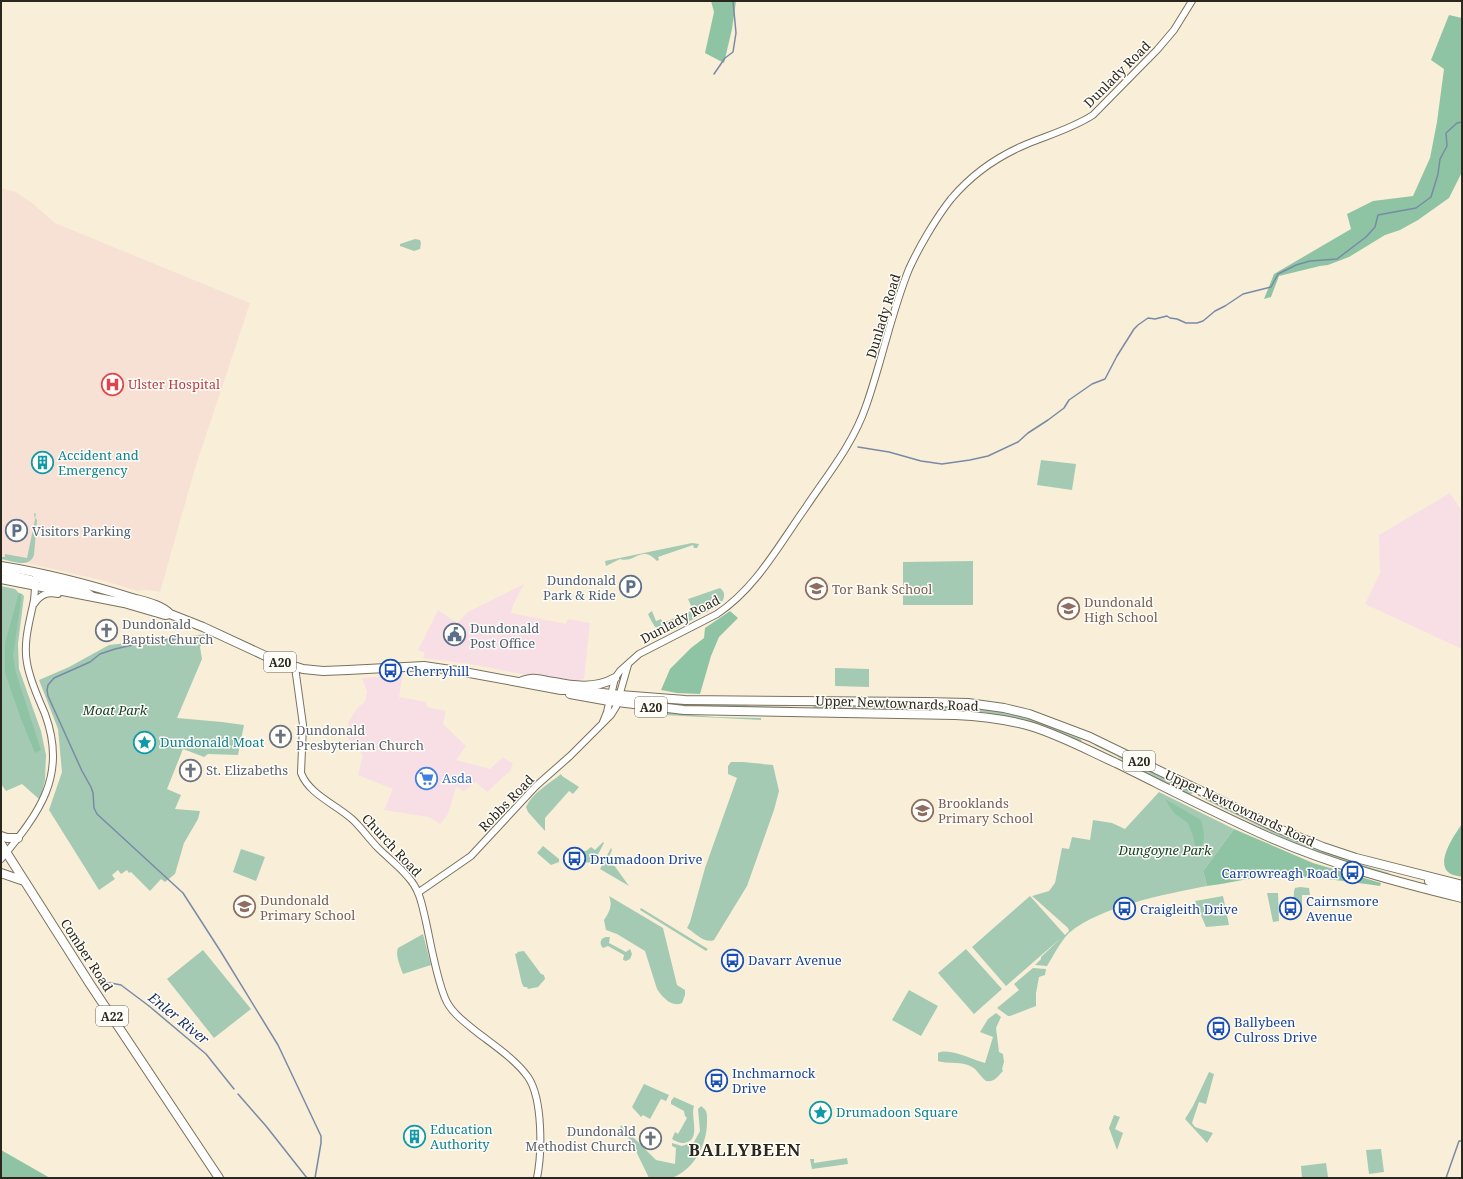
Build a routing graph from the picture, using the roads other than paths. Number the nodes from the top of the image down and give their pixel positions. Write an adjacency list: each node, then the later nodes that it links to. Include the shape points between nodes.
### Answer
1 (1192, 1): 10 (street, Dunlady Road, via 1174,30 1157,50 1093,115 995,160 980,170 951,199 909,269 866,408 853,437 835,466 766,565 744,592 717,614 647,650)
2 (1, 566): 5 (highway, Upper Newtownards Road / A20)
3 (1, 572): 5 (street)
4 (1, 579): 5 (highway, Upper Newtownards Road / A20)
5 (36, 579): 6 (highway, Upper Newtownards Road / A20); 7 (street, via 86,591); 8 (street); 9 (highway, Upper Newtownards Road / A20, via 94,586 166,609)
6 (83, 595): 7 (highway, Upper Newtownards Road / A20); 8 (street, via 76,597 47,593)
7 (93, 596): 9 (highway, Upper Newtownards Road / A20, via 165,615)
8 (32, 606): 16 (street, via 26,661 50,732 53,766 43,801)
9 (170, 614): 11 (highway, Upper Newtownards Road / A20)
10 (628, 665): 12 (street, Dunlady Road); 14 (street)
11 (295, 667): 13 (highway, Upper Newtownards Road / A20, via 324,671 424,666); 24 (street, Church Road, via 303,725 301,773 304,780 315,792 353,819 378,848 400,868)
12 (615, 678): 13 (highway, via 587,686 530,678); 14 (street)
13 (520, 682): 14 (highway, Upper Newtownards Road / A20)
14 (614, 698): 23 (highway, Upper Newtownards Road / A20, via 968,703 1004,708 1041,718 1090,737 1277,828 1323,847); 24 (street, Robbs Road, via 615,710 536,786 471,856); 26 (highway, Upper Newtownards Road / A20, via 684,710 955,714 1028,726 1050,732 1225,817 1319,857 1359,871)
15 (1, 836): 16 (highway)
16 (18, 838): 18 (street)
17 (1, 844): 18 (highway, Comber Road / A22)
18 (7, 852): 19 (street); 21 (highway, Comber Road / A22)
19 (1, 859)
20 (1, 874): 21 (highway)
21 (24, 881): 27 (highway, Comber Road / A22)
22 (1429, 881): 25 (highway)
23 (1462, 885)
24 (419, 892): 28 (street, Church Road, via 448,1003 458,1015 522,1070 531,1082 538,1110 540,1161)
25 (1462, 892)
26 (1462, 898)
27 (219, 1178)
28 (537, 1178)

